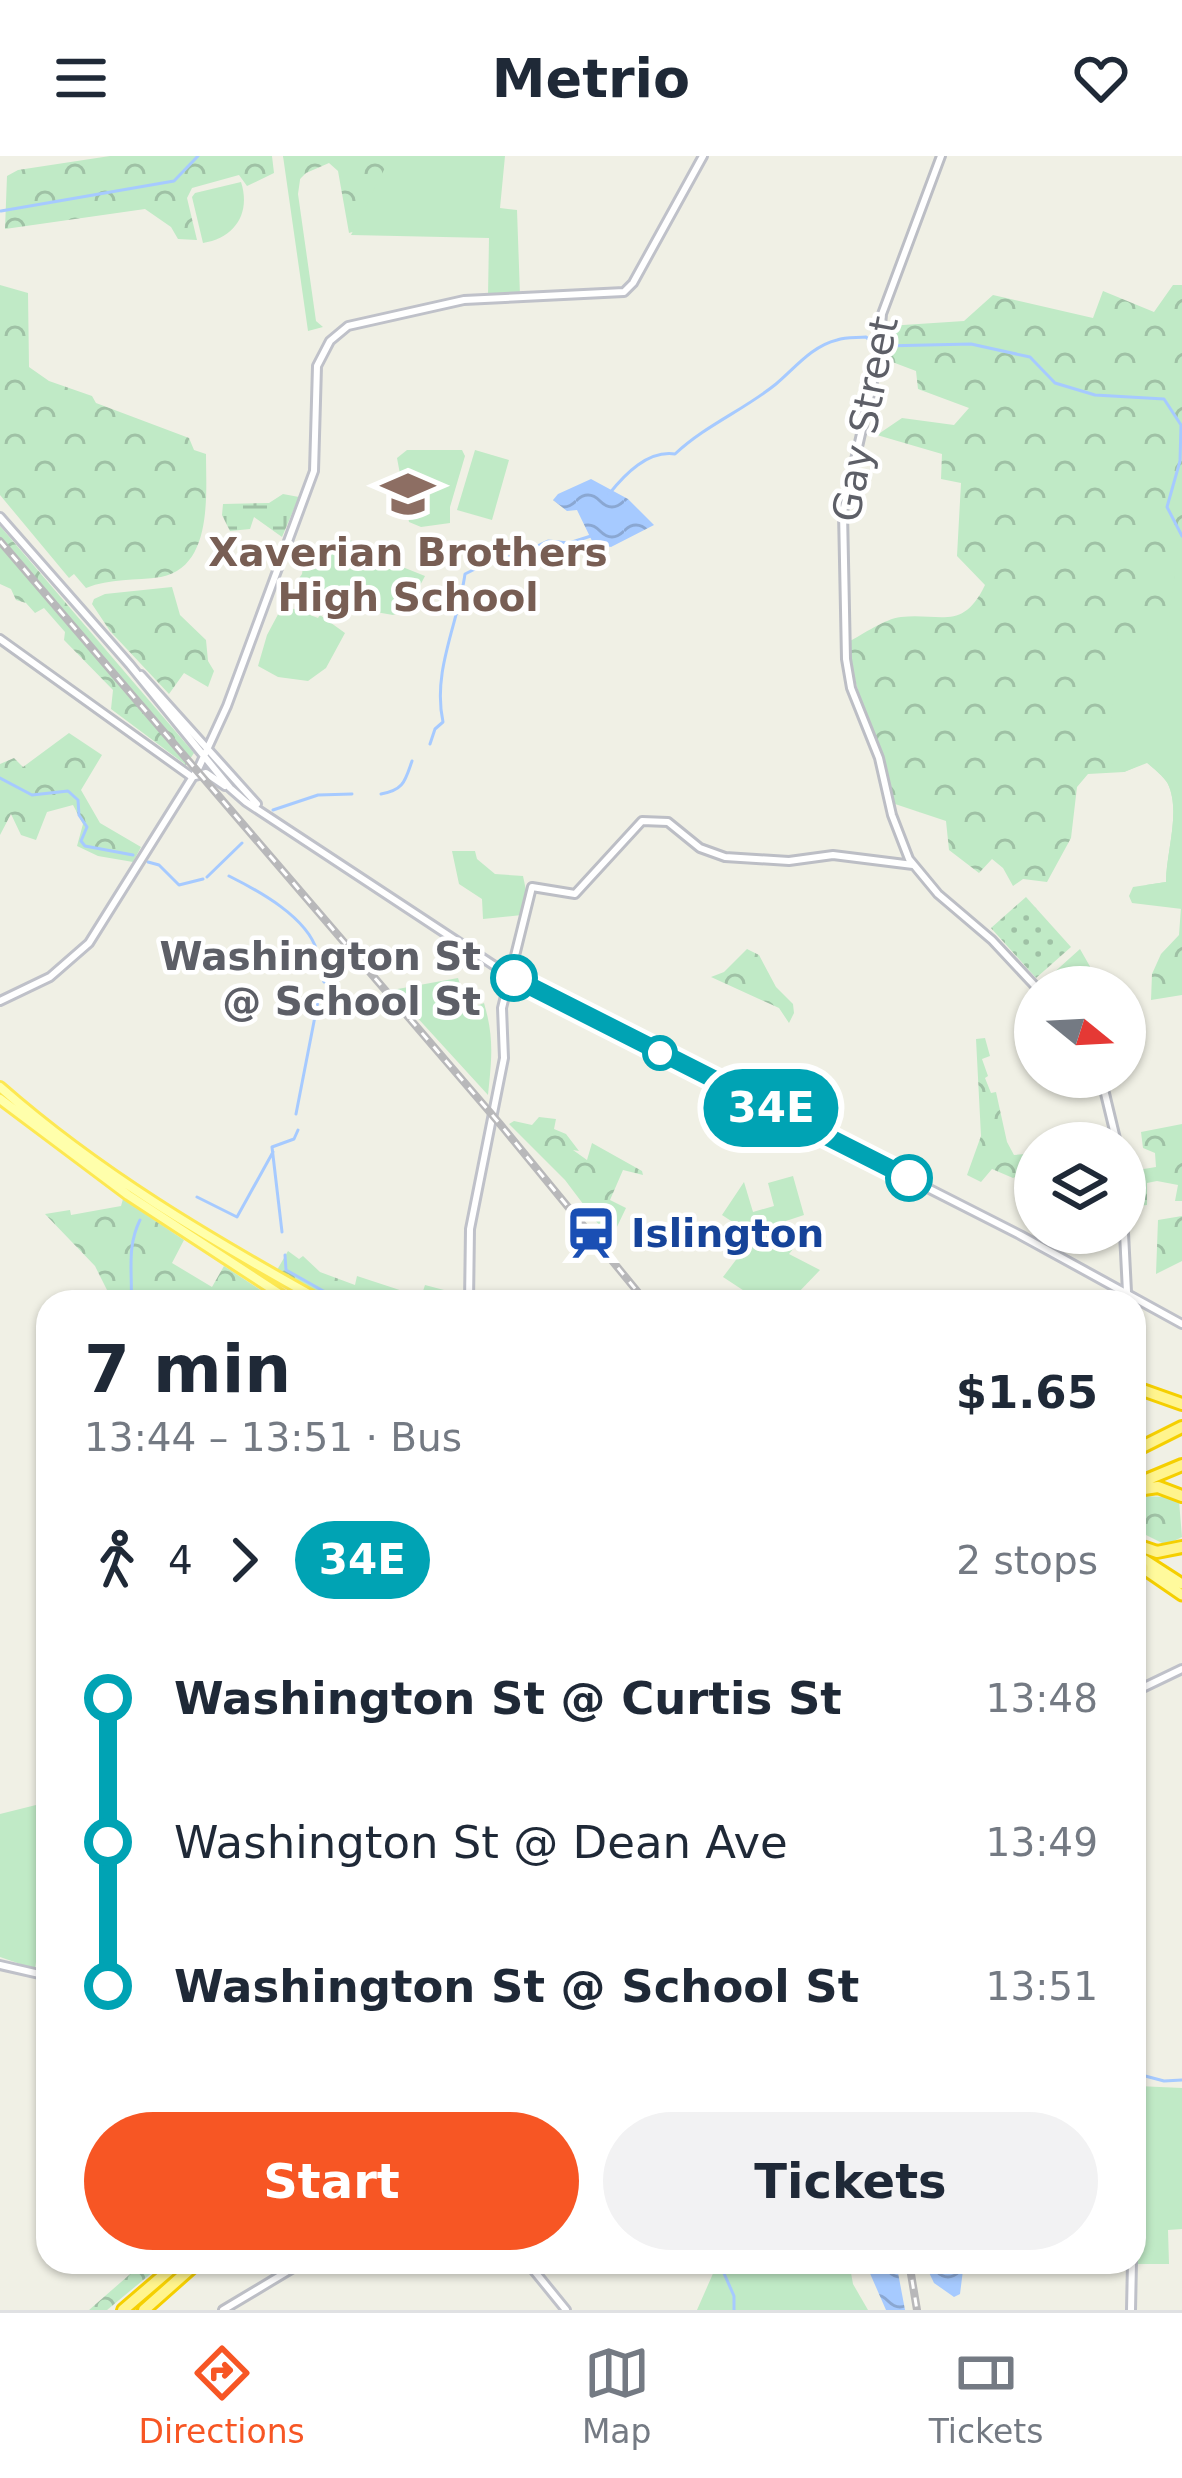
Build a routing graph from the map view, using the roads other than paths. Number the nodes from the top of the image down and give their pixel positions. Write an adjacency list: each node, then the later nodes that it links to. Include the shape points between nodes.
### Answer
1 (703, 156): 6 (main road, via 624,292 449,302 348,326 330,341 316,375 314,471)
2 (941, 156): 12 (main road, Gay Street, via 882,314 842,530 848,675)
3 (0, 517): 5 (main road)
4 (0, 639): 9 (main road)
5 (130, 665): 7 (main road); 8 (main road)
6 (218, 723): 7 (main road, via 204,732); 8 (main road)
7 (190, 728): 8 (main road)
8 (206, 753): 9 (main road); 10 (main road); 11 (main road)
9 (192, 778): 10 (main road, via 206,773); 17 (main road, via 89,943 50,977)
10 (237, 795): 11 (main road)
11 (265, 812): 16 (main road)
12 (899, 840): 13 (main road); 14 (main road, Gay Street)
13 (885, 865): 14 (main road); 16 (main road, via 833,855 725,857 668,822 650,820 637,824 580,890 533,886)
14 (914, 865): 15 (main road, Gay Street)
15 (1016, 966)
16 (509, 976): 24 (main road, via 504,1058 470,1234); 25 (main road)
17 (0, 1001)
18 (0, 1087): 20 (main road)
19 (0, 1099): 20 (main road)
20 (15, 1106): 22 (main road, via 143,1205); 23 (main road, via 145,1199)
21 (1126, 1254): 26 (main road)
22 (274, 1290)
23 (301, 1290)
24 (469, 1290)
25 (1122, 1290)
26 (1124, 1290)
27 (1146, 1304): 28 (main road)
28 (1182, 1324)
29 (1146, 1391): 30 (highway)
30 (1182, 1404)
31 (1182, 1427): 32 (highway)
32 (1146, 1445)
33 (1182, 1465): 34 (highway)
34 (1146, 1482)
35 (1146, 1488): 36 (highway)
36 (1182, 1496)
37 (1182, 1546): 38 (highway)
38 (1146, 1550)
39 (1146, 1557): 41 (highway)
40 (1146, 1572): 42 (highway)
41 (1182, 1584)
42 (1182, 1595)
43 (1182, 1670): 44 (main road)
44 (1146, 1686)
45 (0, 1965): 46 (main road)
46 (36, 1973)
47 (164, 2274): 52 (highway)
48 (184, 2274): 53 (highway)
49 (283, 2274): 54 (main road)
50 (537, 2274): 55 (main road)
51 (1132, 2274): 56 (main road)
52 (123, 2310)
53 (144, 2310)
54 (223, 2310)
55 (566, 2310)
56 (1131, 2310)

